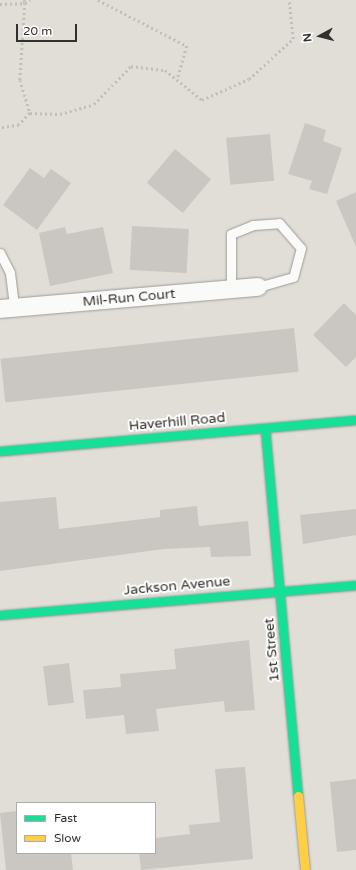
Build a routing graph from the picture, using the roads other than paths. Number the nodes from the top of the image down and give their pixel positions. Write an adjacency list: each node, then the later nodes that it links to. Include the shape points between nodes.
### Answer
1 (0, 253): 4 (lane, via 10,273)
2 (258, 287): 3 (street, Mil-Run Court); 3 (lane, via 293,277 301,248 279,223 253,225 231,234)
3 (231, 289): 4 (street, Mil-Run Court)
4 (7, 308)
5 (356, 420): 6 (street, Haverhill Road)
6 (265, 428): 7 (street, Haverhill Road); 9 (street, 1st Street)
7 (0, 451)
8 (356, 585): 9 (street, Jackson Avenue)
9 (281, 591): 10 (street, Jackson Avenue); 11 (street, 1st Street)
10 (0, 615)
11 (305, 870)

